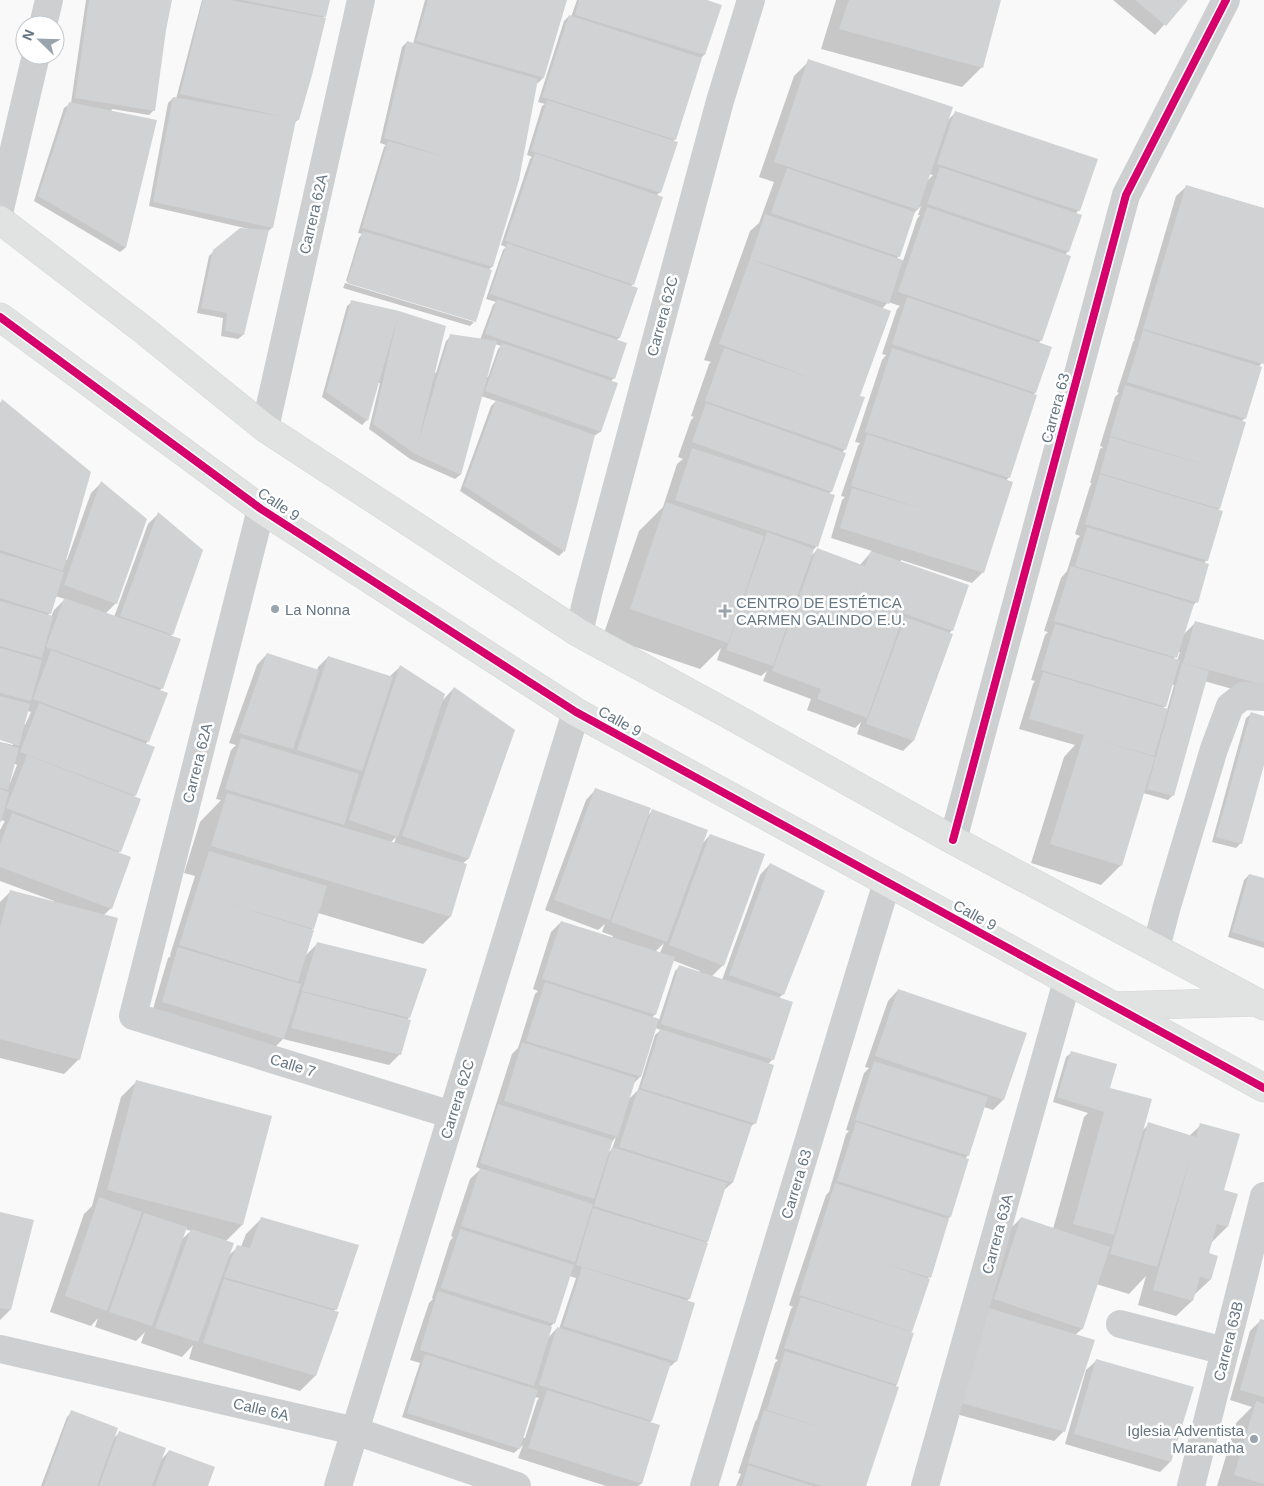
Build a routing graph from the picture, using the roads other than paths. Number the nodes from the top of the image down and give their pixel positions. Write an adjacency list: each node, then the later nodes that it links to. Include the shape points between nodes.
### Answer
1 (48, 0): 5 (street)
2 (361, 0): 10 (street, Carrera 62A)
3 (751, 0): 12 (street, Carrera 62C, via 714,120)
4 (1226, 0): 15 (street, Carrera 63, via 1126,194)
5 (45, 15)
6 (34, 65): 7 (street)
7 (0, 209)
8 (0, 220): 10 (main road)
9 (0, 317): 11 (main road, Calle 9)
10 (264, 428): 12 (main road)
11 (261, 509): 14 (main road, Calle 9); 21 (street, Carrera 62A)
12 (579, 633): 15 (main road)
13 (1264, 697): 17 (street, via 1243,696 1230,706 1214,749)
14 (576, 712): 16 (main road, Calle 9); 23 (street, Carrera 62C)
15 (953, 840): 17 (main road)
16 (887, 882): 18 (main road, Calle 9); 31 (street, Carrera 63)
17 (1156, 948): 19 (main road)
18 (1067, 981): 20 (main road, Calle 9); 32 (street, Carrera 63A)
19 (1261, 1004): 20 (main road)
20 (1113, 1006): 22 (main road, Calle 9)
21 (133, 1016): 23 (street, Calle 7)
22 (1264, 1088)
23 (452, 1115): 28 (street, Carrera 62C)
24 (1264, 1196): 27 (street, Carrera 63B)
25 (1120, 1324): 27 (street)
26 (0, 1349): 28 (street, Calle 6A)
27 (1225, 1351): 33 (street, Carrera 63B)
28 (355, 1431): 29 (street, Carrera 62C); 30 (street, Calle 6A)
29 (338, 1486)
30 (517, 1486)
31 (704, 1486)
32 (925, 1486)
33 (1191, 1486)

